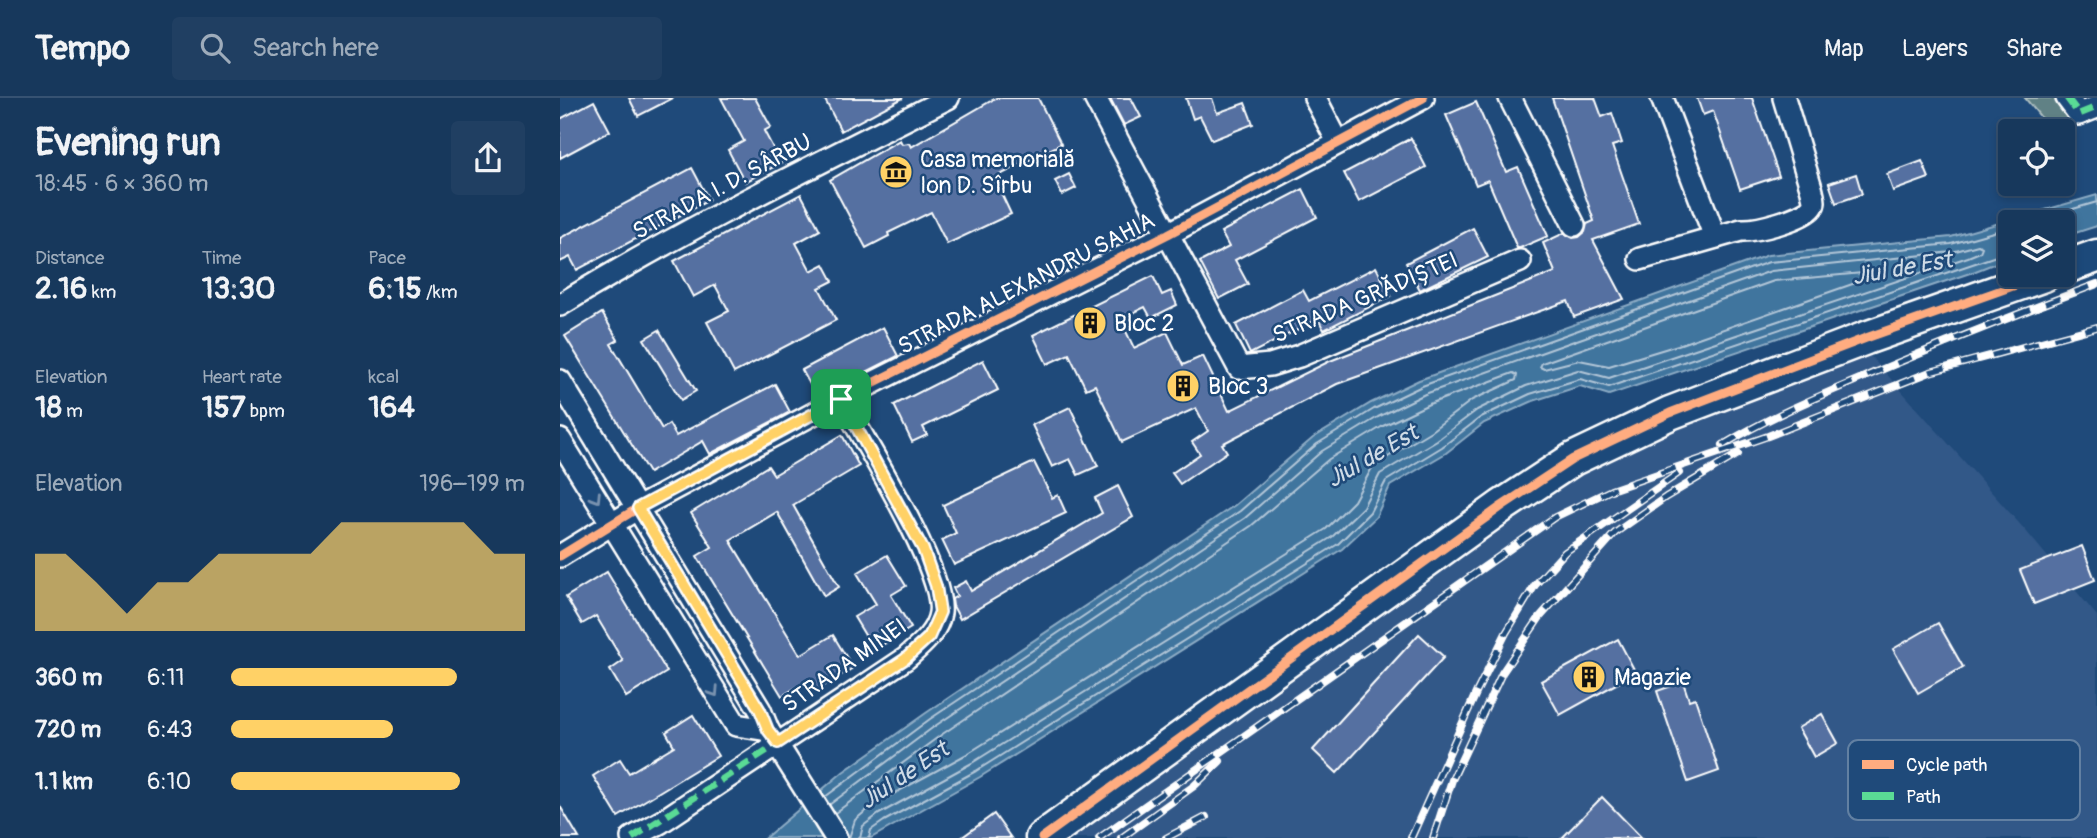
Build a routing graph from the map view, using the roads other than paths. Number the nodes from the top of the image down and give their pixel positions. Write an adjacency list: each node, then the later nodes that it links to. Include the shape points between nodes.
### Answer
1 (948, 98): 19 (street, STRADA I. D. SÂRBU, via 813,166)
2 (1095, 98): 12 (street, STRADA GRĂDIȘTEI)
3 (1315, 98): 10 (street)
4 (1423, 98): 10 (street, STRADA ALEXANDRU SAHIA)
5 (1510, 98): 11 (street)
6 (1662, 98): 13 (street)
7 (1784, 98): 13 (street, via 1812,191 1812,208 1753,230)
8 (2067, 98): 9 (street, via 2079,114)
9 (2097, 107)
10 (1338, 142): 12 (street, STRADA ALEXANDRU SAHIA)
11 (1574, 225)
12 (1168, 234): 16 (street, STRADA GRĂDIȘTEI, via 1239,368 1299,356); 21 (street, STRADA ALEXANDRU SAHIA)
13 (1715, 237): 15 (street)
14 (2097, 256): 17 (street)
15 (1640, 259)
16 (1520, 261)
17 (2075, 264)
18 (2010, 287): 29 (street, via 1670,413 1573,459)
19 (560, 305)
20 (560, 381): 23 (street, STRADA MINEI)
21 (841, 399): 23 (street, STRADA ALEXANDRU SAHIA); 26 (street, STRADA MINEI, via 923,549 940,612 929,637 905,659)
22 (560, 440): 24 (street, STRADA MINEI, one-way to 24)
23 (638, 508): 24 (street, STRADA ALEXANDRU SAHIA); 26 (street, STRADA MINEI)
24 (611, 524): 25 (street); 26 (street, STRADA MINEI, one-way to 26, via 736,725)
25 (560, 556)
26 (773, 737): 27 (street, STRADA MINEI); 28 (street, STRADA MINEI)
27 (632, 838)
28 (836, 838)
29 (1042, 838)

